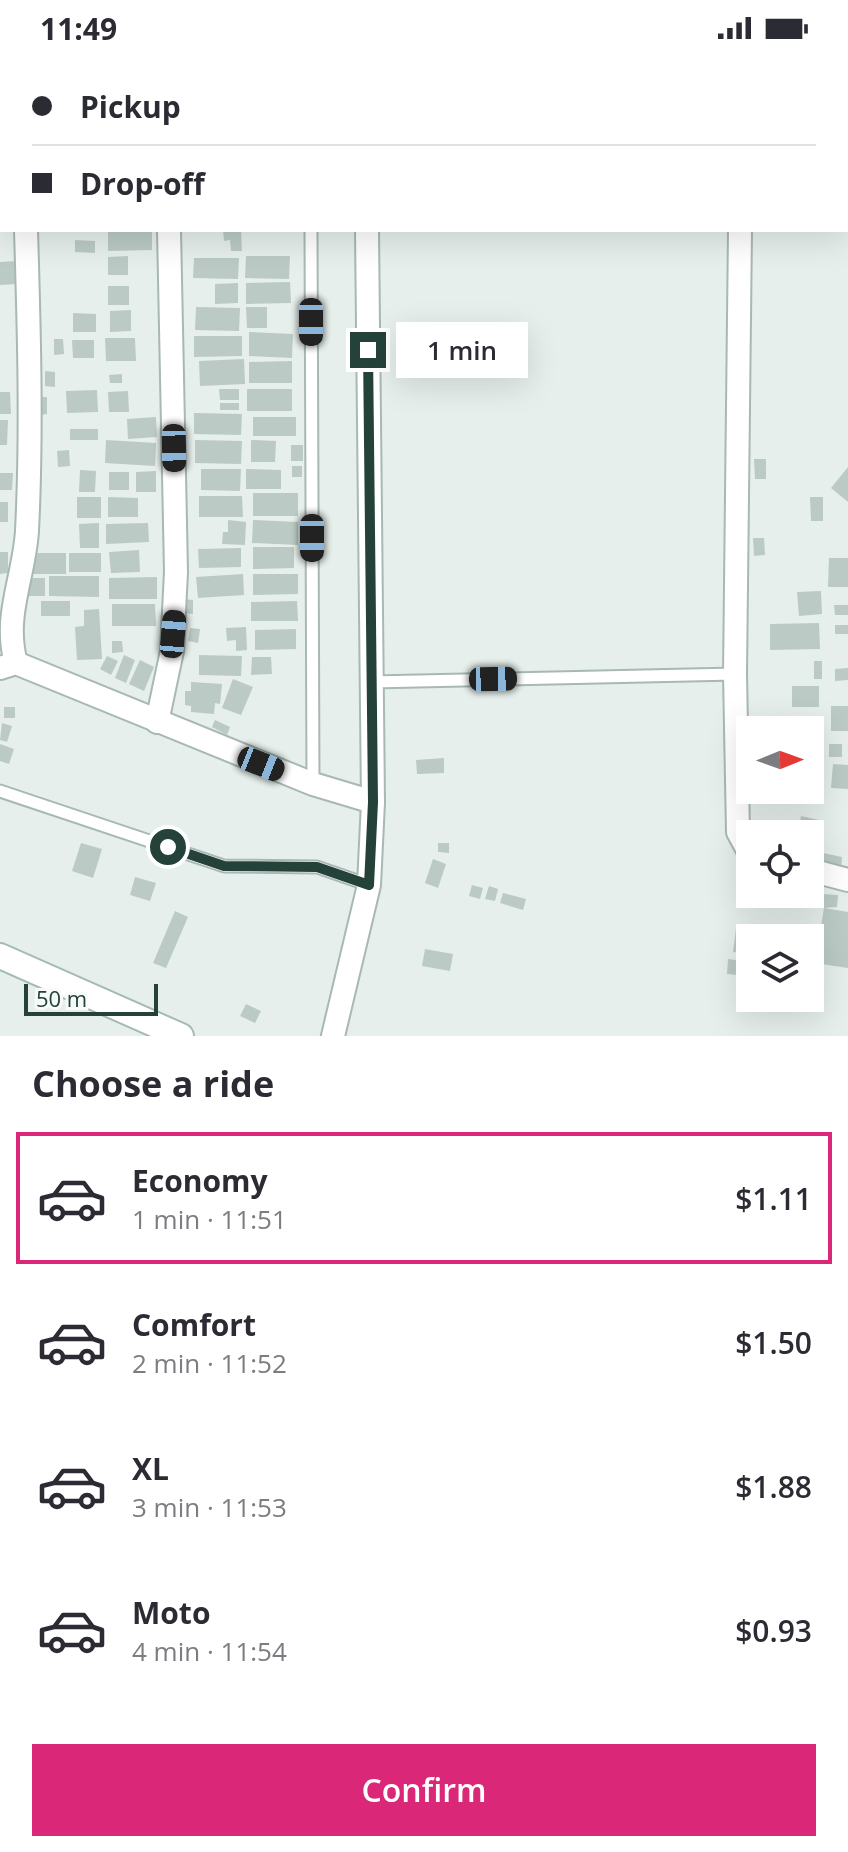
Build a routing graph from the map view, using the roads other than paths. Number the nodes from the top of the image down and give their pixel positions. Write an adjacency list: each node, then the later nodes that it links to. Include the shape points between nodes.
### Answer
1 (26, 232): 6 (street, via 27,517)
2 (169, 232): 9 (street, via 176,572 172,651)
3 (311, 232): 10 (lane)
4 (367, 232): 8 (street)
5 (740, 232): 7 (street)
6 (8, 666): 9 (street)
7 (735, 674): 8 (lane); 13 (street)
8 (372, 682): 12 (street)
9 (157, 722): 10 (street)
10 (313, 784): 12 (street)
11 (0, 791): 16 (lane, via 224,866 317,867)
12 (373, 802): 16 (street)
13 (738, 820)
14 (824, 874): 15 (street)
15 (848, 880)
16 (369, 885): 19 (street)
17 (0, 956): 18 (main road)
18 (181, 1036)
19 (333, 1036)

